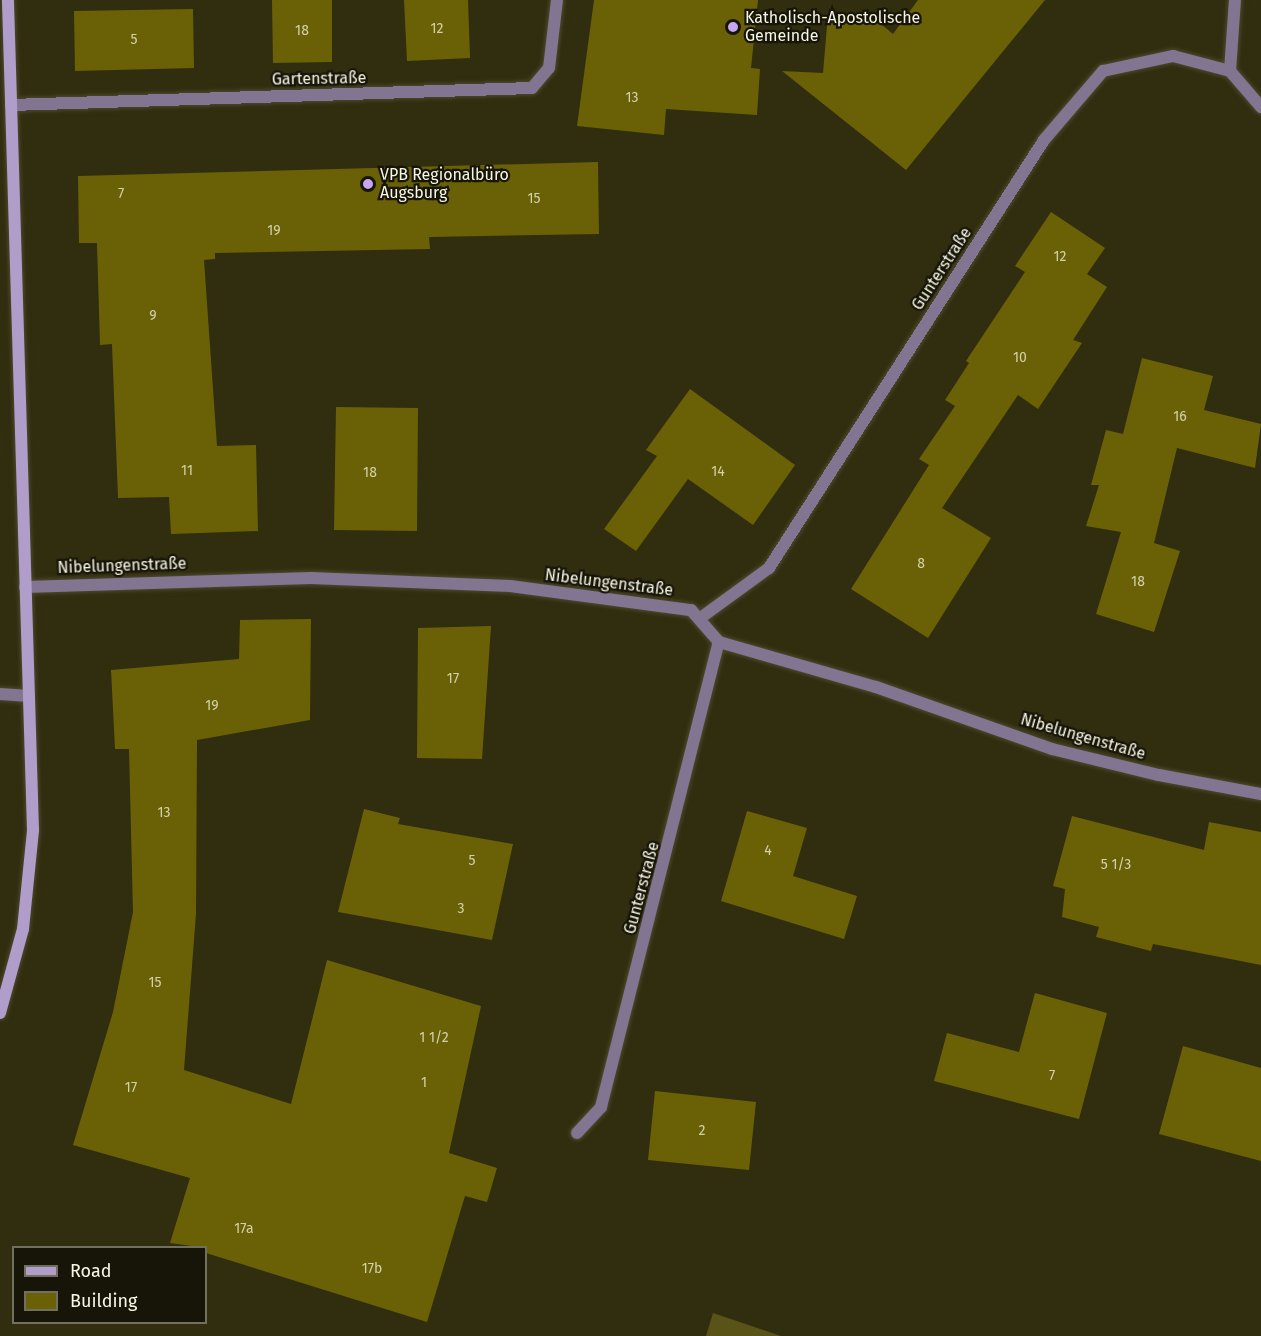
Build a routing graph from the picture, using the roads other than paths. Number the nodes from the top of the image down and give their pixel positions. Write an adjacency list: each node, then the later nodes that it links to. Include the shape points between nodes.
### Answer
1 (8, 0): 5 (main road)
2 (557, 0): 5 (street, Gartenstraße, via 549,68 532,88)
3 (1235, 0): 4 (street)
4 (1230, 70): 6 (street); 8 (street, Gunterstraße, via 1173,56 1103,71 1044,141 769,568)
5 (11, 105): 7 (main road)
6 (1261, 107)
7 (26, 587): 8 (street, Nibelungenstraße, via 273,577 510,586 691,610); 11 (main road)
8 (699, 619): 9 (street, Nibelungenstraße)
9 (719, 642): 12 (street, Nibelungenstraße, via 876,687 1052,749 1159,776); 14 (street, Gunterstraße, via 601,1107)
10 (0, 694): 11 (street)
11 (28, 696): 13 (main road, via 33,830 23,928)
12 (1261, 794)
13 (0, 1013)
14 (577, 1133)

